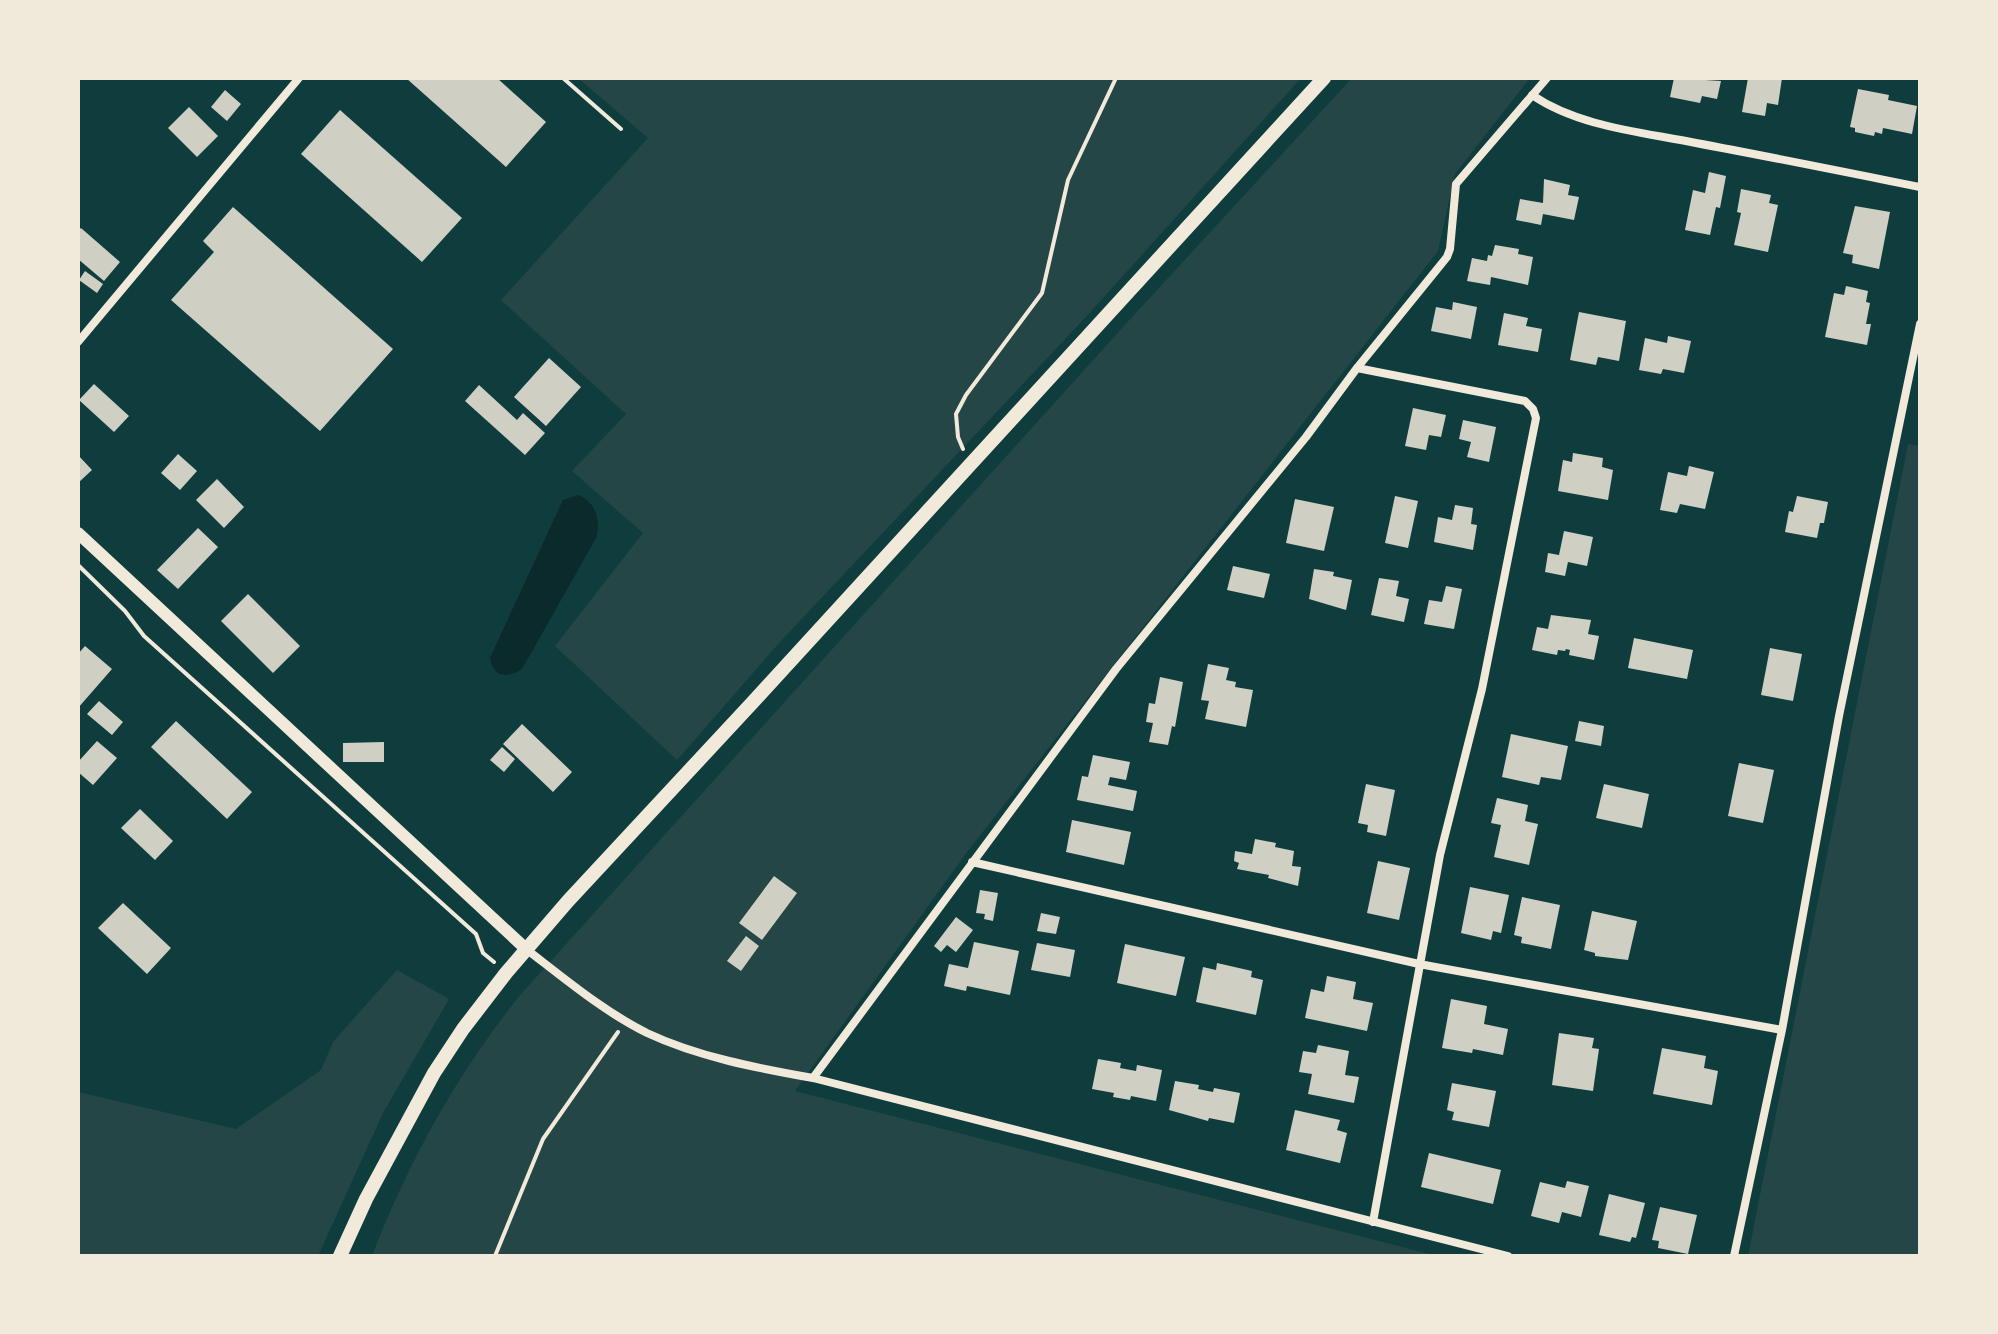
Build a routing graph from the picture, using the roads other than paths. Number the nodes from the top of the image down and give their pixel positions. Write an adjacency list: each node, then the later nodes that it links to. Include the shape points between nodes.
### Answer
1 (299, 78): 7 (street)
2 (1324, 78): 11 (main road)
3 (1547, 78): 4 (street)
4 (1532, 95): 5 (street, via 1568,114 1625,129); 8 (street, via 1456,184 1447,257)
5 (1920, 187)
6 (1920, 324): 13 (street, via 1839,716)
7 (78, 342)
8 (1357, 368): 10 (street, via 1116,669); 12 (street, via 1525,401 1536,418)
9 (78, 533): 11 (main road)
10 (972, 862): 12 (street); 14 (street)
11 (526, 949): 14 (street, via 596,1003 649,1033 754,1068); 16 (main road, via 434,1073)
12 (1419, 964): 13 (street); 15 (street)
13 (1782, 1030): 18 (street)
14 (813, 1078): 15 (street)
15 (1373, 1222): 17 (street)
16 (340, 1256)
17 (1508, 1256)
18 (1734, 1256)

